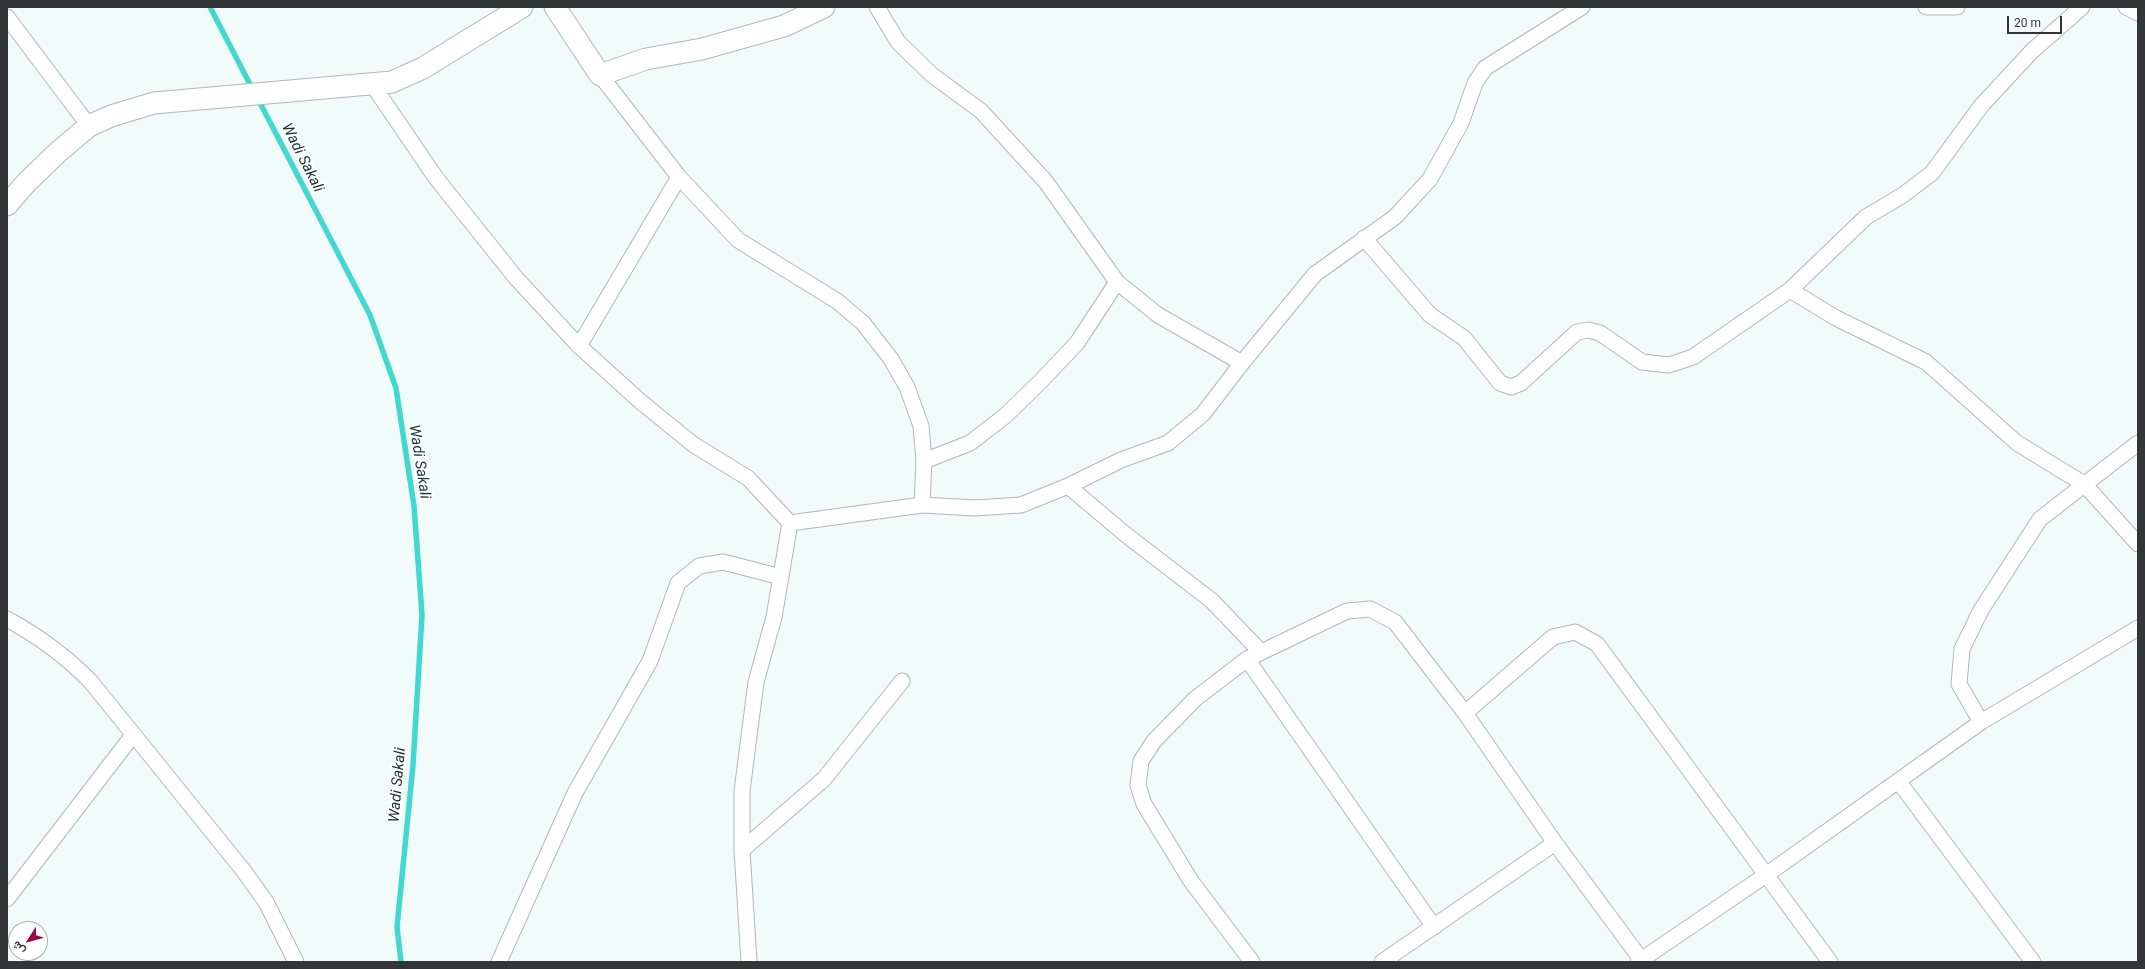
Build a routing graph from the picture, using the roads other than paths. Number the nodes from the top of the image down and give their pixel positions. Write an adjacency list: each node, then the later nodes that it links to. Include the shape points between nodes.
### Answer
1 (522, 7): 13 (street, via 423,68 392,82)
2 (556, 7): 12 (street)
3 (824, 7): 12 (street, via 784,26 702,49 646,59)
4 (877, 7): 18 (street, via 898,42 932,75 981,111 1046,182)
5 (1582, 7): 17 (street, via 1486,68 1475,83 1461,123 1430,179 1395,216)
6 (1926, 7): 7 (street)
7 (1957, 7)
8 (2082, 7): 19 (street, via 2032,51 1986,101 1932,173 1903,195 1866,217)
9 (2126, 7): 10 (street)
10 (2138, 13)
11 (7, 17): 14 (street)
12 (600, 75): 15 (street)
13 (372, 84): 14 (street, via 154,103 111,116); 20 (street, via 436,178 516,278)
14 (89, 126): 16 (street, via 57,153)
15 (679, 177): 20 (street); 23 (street, via 738,240 837,302 863,324 891,359 907,387 921,426)
16 (7, 205)
17 (1364, 238): 19 (street, via 1430,315 1464,338 1500,383 1511,387 1521,383 1577,332 1588,330 1600,333 1642,362 1668,365 1693,358); 21 (street, via 1315,274)
18 (1117, 282): 21 (street, via 1158,316); 23 (street, via 1077,343 1005,416 970,443)
19 (1790, 290): 24 (street, via 1836,318 1926,362 2017,443)
20 (579, 346): 27 (street, via 694,445 748,478)
21 (1242, 363): 25 (street, via 1203,414 1168,443 1121,460)
22 (2138, 443): 24 (street)
23 (924, 461): 26 (street)
24 (2084, 484): 28 (street); 36 (street, via 2040,520 1981,610 1962,649 1959,684)
25 (1068, 486): 26 (street, via 1021,505 974,508); 32 (street, via 1212,601)
26 (922, 505): 27 (street)
27 (790, 523): 29 (street)
28 (2138, 544)
29 (781, 576): 40 (street, via 774,617 756,682 742,791); 46 (street, via 723,562 699,566 678,584 650,661 575,793)
30 (7, 619): 37 (street, via 36,636 76,666)
31 (2138, 628): 36 (street)
32 (1260, 651): 33 (street); 35 (street, via 1347,611 1370,608 1395,622)
33 (1247, 659): 43 (street); 48 (street, via 1195,699 1154,741 1141,761 1138,786 1144,804 1190,881)
34 (902, 682): 40 (street, via 824,779)
35 (1465, 713): 39 (street); 41 (street, via 1553,637 1575,632 1598,644)
36 (1981, 722): 38 (street)
37 (133, 734): 42 (street); 45 (street, via 266,902)
38 (1899, 782): 41 (street); 51 (street)
39 (1555, 843): 43 (street); 44 (street)
40 (742, 850): 47 (street)
41 (1766, 875): 44 (street); 50 (street)
42 (7, 899)
43 (1434, 927): 49 (street)
44 (1641, 961)
45 (296, 962)
46 (499, 962)
47 (749, 962)
48 (1252, 962)
49 (1382, 962)
50 (1830, 962)
51 (2033, 962)

